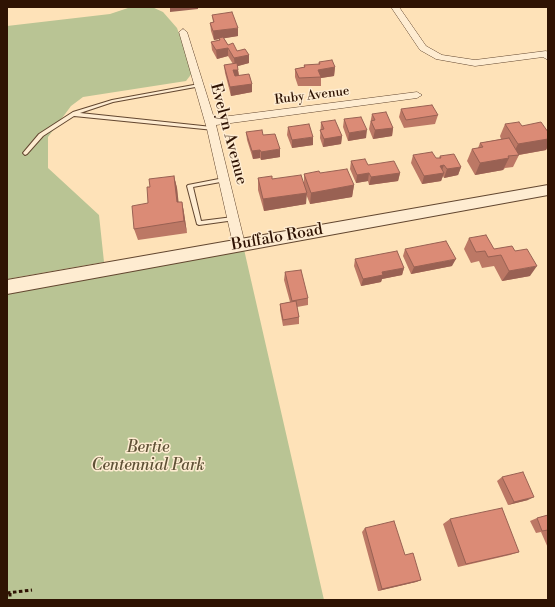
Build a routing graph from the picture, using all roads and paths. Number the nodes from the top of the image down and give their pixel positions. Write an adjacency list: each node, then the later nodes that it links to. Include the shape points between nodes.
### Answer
1 (395, 7): 3 (street, via 423,48 439,57 475,64)
2 (183, 32): 4 (street, Evelyn Avenue)
3 (547, 55)
4 (199, 85): 6 (lane, via 91,106); 7 (street, Evelyn Avenue)
5 (418, 95): 7 (street, Ruby Avenue)
6 (73, 114): 7 (lane); 8 (lane, via 41,135)
7 (211, 126): 9 (street, Evelyn Avenue)
8 (25, 153)
9 (224, 180): 11 (street, Evelyn Avenue); 11 (lane, via 190,186 199,223)
10 (548, 190): 12 (street, Buffalo Road)
11 (233, 219): 12 (street, Evelyn Avenue)
12 (239, 244): 13 (street, Buffalo Road)
13 (7, 287)
14 (32, 590): 15 (path)
15 (9, 593): 16 (path)
16 (10, 600)

